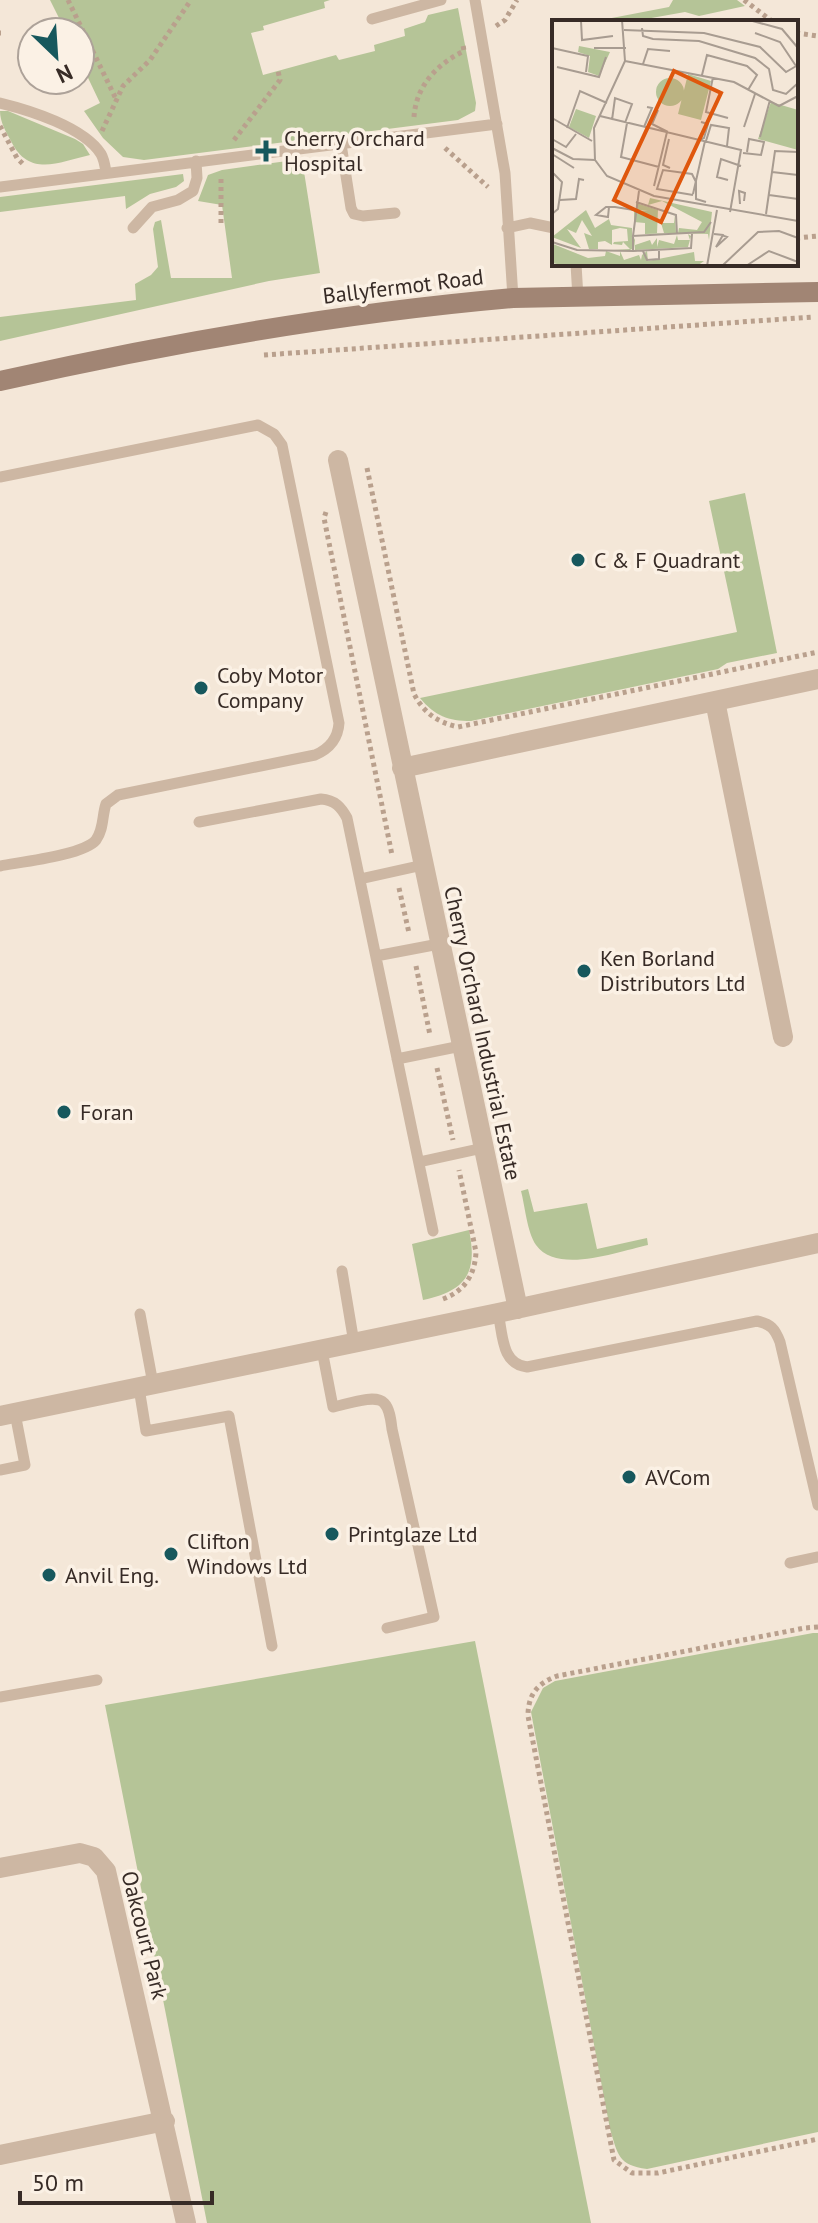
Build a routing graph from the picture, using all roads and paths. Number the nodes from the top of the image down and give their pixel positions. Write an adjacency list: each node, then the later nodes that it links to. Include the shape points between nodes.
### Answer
1 (68, 0): 13 (path)
2 (191, 0): 13 (path)
3 (441, 0): 7 (lane)
4 (475, 0): 9 (lane)
5 (517, 0): 9 (path, via 505,20)
6 (744, 0): 8 (path)
7 (372, 19)
8 (770, 20)
9 (481, 29): 15 (path, via 462,35 464,51 446,60 422,87); 17 (lane)
10 (798, 33): 11 (path)
11 (818, 36)
12 (278, 71): 22 (path, via 280,80)
13 (117, 100): 19 (path, via 98,139)
14 (0, 103): 29 (lane, via 57,122 85,138 102,155)
15 (414, 116): 16 (path); 20 (path)
16 (399, 118)
17 (497, 124): 20 (lane); 31 (lane)
18 (0, 126): 28 (path, via 17,158)
19 (91, 128)
20 (416, 134): 24 (lane)
21 (249, 138): 22 (path)
22 (234, 140): 23 (path)
23 (219, 142)
24 (341, 144): 26 (lane); 32 (lane, via 354,214)
25 (442, 146): 31 (path)
26 (219, 159): 27 (lane); 33 (path)
27 (196, 161): 29 (lane); 34 (lane, via 193,191 152,207)
28 (30, 167)
29 (106, 172): 30 (lane)
30 (0, 187)
31 (506, 204): 35 (lane)
32 (395, 213)
33 (221, 223)
34 (133, 228)
35 (507, 228): 36 (lane, via 530,223); 41 (lane)
36 (552, 228)
37 (818, 236): 38 (path)
38 (798, 238)
39 (576, 266): 42 (lane)
40 (818, 292): 42 (main road, Ballyfermot Road)
41 (513, 298): 42 (main road, Ballyfermot Road); 45 (main road, Ballyfermot Road, via 283,326)
42 (578, 298)
43 (818, 317): 44 (path)
44 (252, 356)
45 (0, 381)
46 (340, 467): 52 (street, Cherry Orchard Industrial Estate); 56 (path, via 324,518)
47 (367, 468): 49 (path, via 414,694 440,723 458,727)
48 (0, 477): 55 (lane, via 258,425 266,428 282,445 339,723 333,743 315,755 118,795 106,804 94,843)
49 (818, 652)
50 (818, 679): 51 (street)
51 (715, 701): 52 (street); 61 (street)
52 (402, 768): 54 (street, Cherry Orchard Industrial Estate)
53 (199, 822): 57 (lane, via 330,800 347,818)
54 (423, 865): 56 (lane); 58 (street, Cherry Orchard Industrial Estate)
55 (0, 866)
56 (396, 871): 57 (lane); 59 (path)
57 (360, 879): 60 (lane)
58 (439, 944): 59 (lane); 62 (street, Cherry Orchard Industrial Estate)
59 (412, 949): 60 (lane); 63 (path)
60 (376, 956): 64 (lane)
61 (783, 1037)
62 (461, 1046): 63 (lane); 65 (street, Cherry Orchard Industrial Estate)
63 (434, 1052): 64 (lane); 66 (path)
64 (397, 1059): 67 (lane)
65 (483, 1148): 66 (lane); 72 (street, Cherry Orchard Industrial Estate)
66 (455, 1154): 67 (lane); 71 (path, via 476,1263 464,1287)
67 (419, 1162): 68 (lane)
68 (433, 1231)
69 (818, 1243): 72 (street)
70 (342, 1271): 74 (lane)
71 (432, 1301)
72 (508, 1311): 74 (street); 79 (lane, via 508,1358 527,1367 767,1323 780,1342)
73 (140, 1314): 76 (lane)
74 (354, 1343): 75 (street)
75 (322, 1350): 76 (street); 83 (lane, via 333,1407 375,1398 387,1406 434,1617)
76 (146, 1386): 77 (street); 84 (lane, via 146,1431 229,1416)
77 (7, 1415): 78 (lane, via 25,1465)
78 (0, 1470)
79 (818, 1505)
80 (818, 1557): 81 (lane)
81 (790, 1563)
82 (818, 1627): 89 (path, via 557,1676 537,1688 528,1716 614,2160 632,2173 658,2173)
83 (387, 1628)
84 (272, 1646)
85 (97, 1680): 86 (lane)
86 (0, 1697)
87 (0, 1868): 88 (street, Oakcourt Park, via 80,1853 94,1857 106,1871)
88 (165, 2121): 90 (street); 91 (street, Oakcourt Park)
89 (818, 2139)
90 (0, 2155)
91 (186, 2223)

